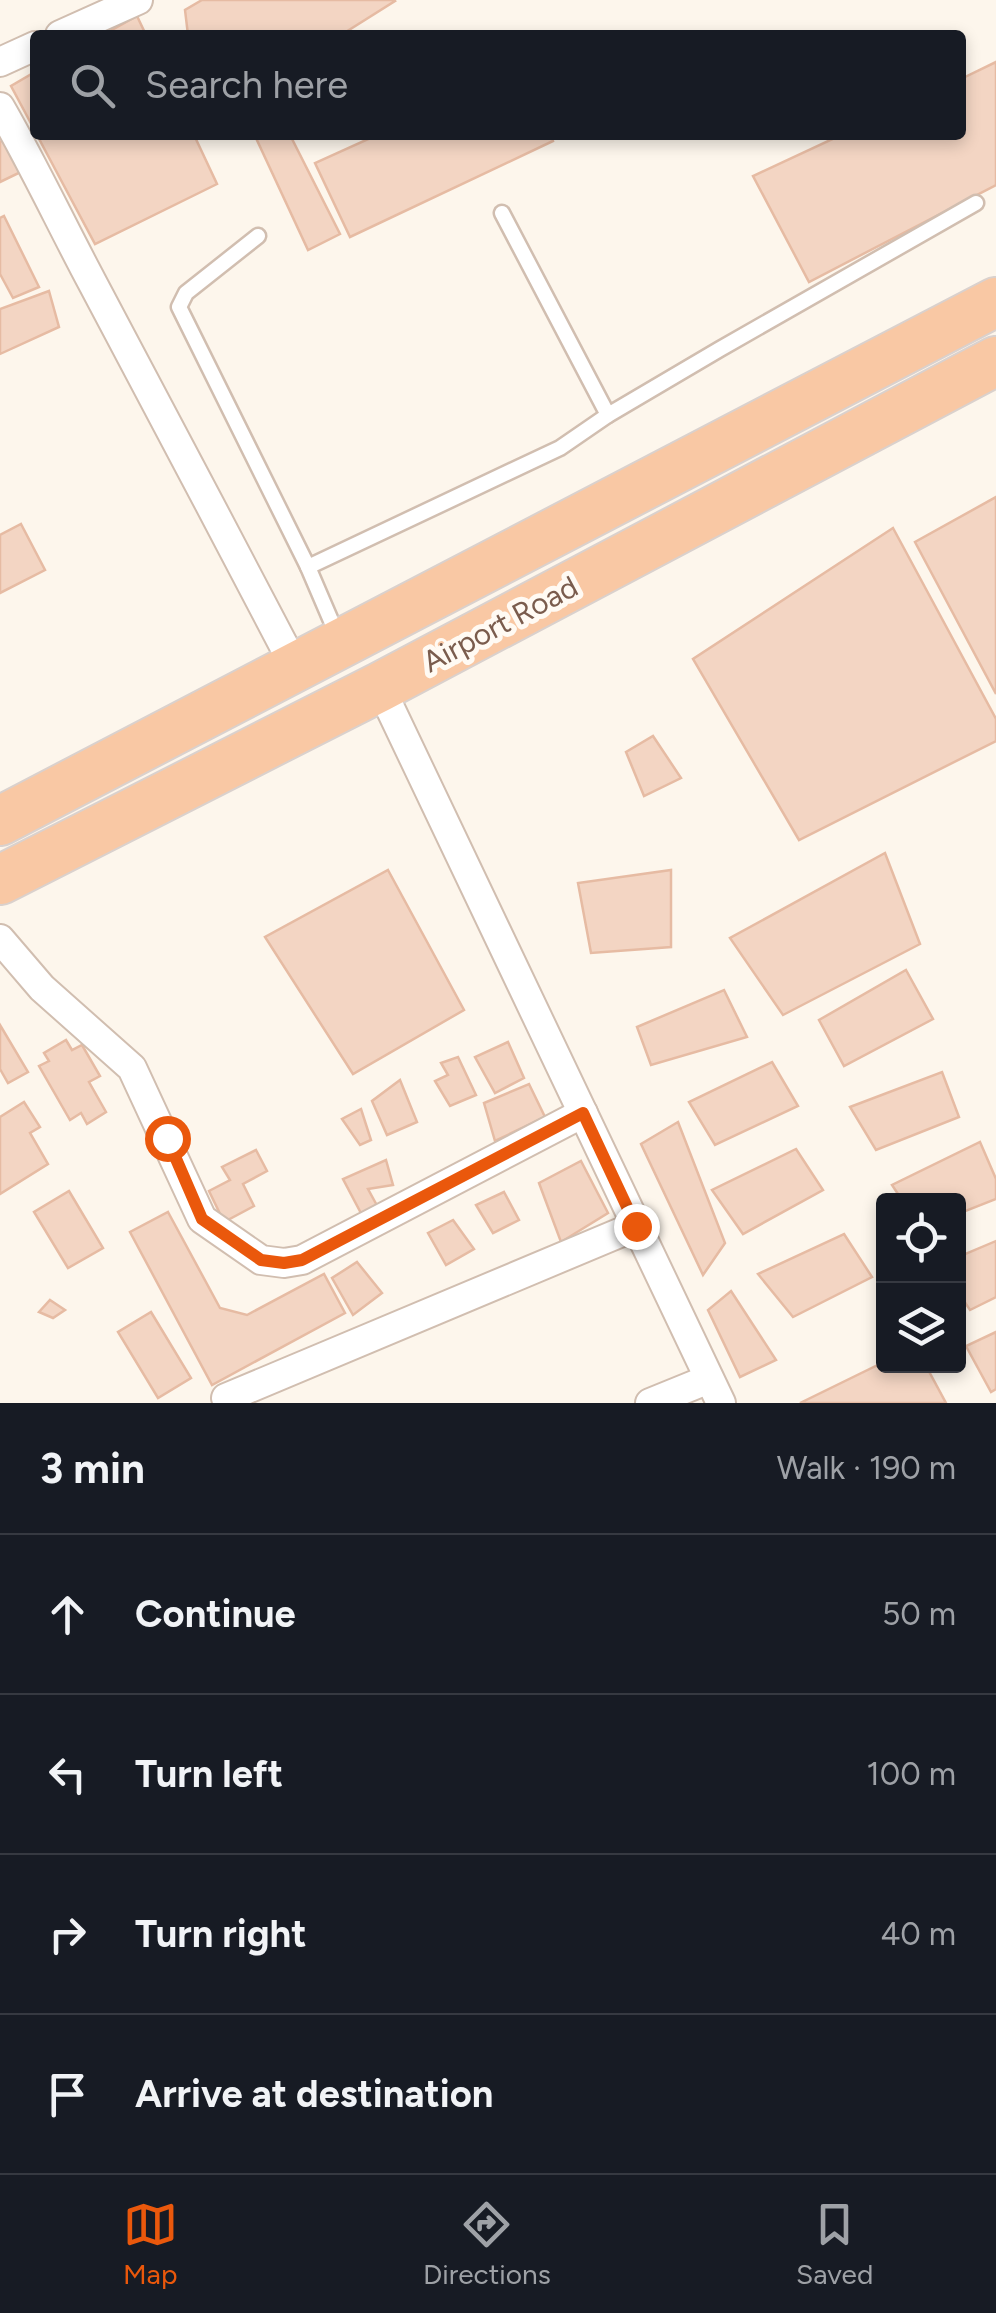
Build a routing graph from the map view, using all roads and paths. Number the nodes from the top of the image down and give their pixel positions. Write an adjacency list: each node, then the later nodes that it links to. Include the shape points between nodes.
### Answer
1 (138, 0): 2 (street)
2 (71, 30)
3 (30, 48): 4 (street)
4 (0, 62)
5 (0, 107): 14 (street)
6 (976, 203): 11 (lane)
7 (502, 213): 11 (lane)
8 (258, 236): 12 (lane, via 186,293 179,307)
9 (996, 302): 13 (highway, Airport Road)
10 (996, 361): 15 (highway, Airport Road)
11 (608, 415): 12 (lane, via 488,485)
12 (308, 567): 13 (lane)
13 (340, 642): 14 (highway, Airport Road)
14 (295, 667): 16 (highway, Airport Road)
15 (380, 687): 17 (highway, Airport Road); 19 (street)
16 (0, 821)
17 (0, 880)
18 (0, 939): 19 (street, via 42,988 132,1068 202,1219 261,1260 302,1260)
19 (583, 1113): 20 (street)
20 (636, 1226): 21 (street); 22 (street)
21 (715, 1391): 23 (street)
22 (226, 1398)
23 (650, 1403)

